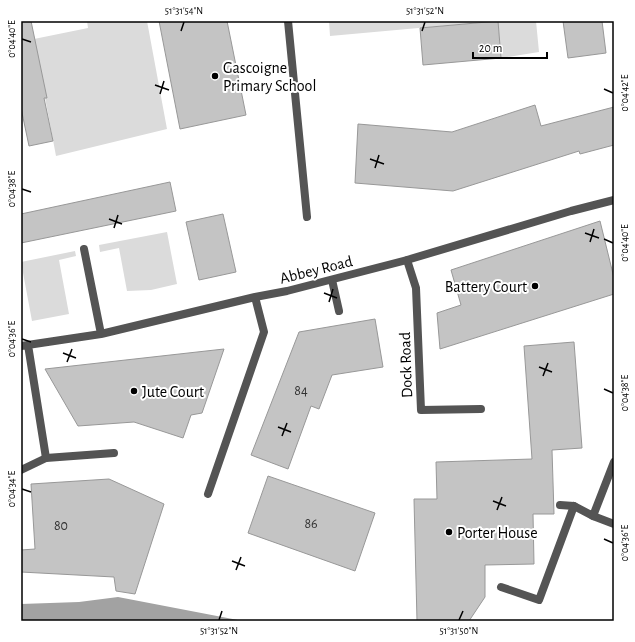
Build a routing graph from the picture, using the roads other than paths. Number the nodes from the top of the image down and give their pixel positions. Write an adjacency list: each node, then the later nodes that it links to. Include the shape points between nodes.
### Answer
1 (288, 21): 3 (street)
2 (614, 200): 5 (street, Abbey Road)
3 (307, 217)
4 (84, 249): 9 (street)
5 (407, 260): 6 (street, Abbey Road); 11 (street, Dock Road, via 416,288 420,410)
6 (332, 280): 7 (street, Abbey Road); 8 (street)
7 (255, 297): 9 (street, Abbey Road); 16 (street, via 264,332)
8 (339, 311)
9 (101, 334): 10 (street, Abbey Road)
10 (25, 346): 13 (street)
11 (481, 409)
12 (114, 453): 13 (street)
13 (46, 458): 15 (street)
14 (614, 462): 19 (street)
15 (21, 470)
16 (208, 494)
17 (560, 505): 18 (street)
18 (574, 506): 19 (street); 21 (street, via 539,600)
19 (593, 516): 20 (street)
20 (614, 524)
21 (501, 587)

